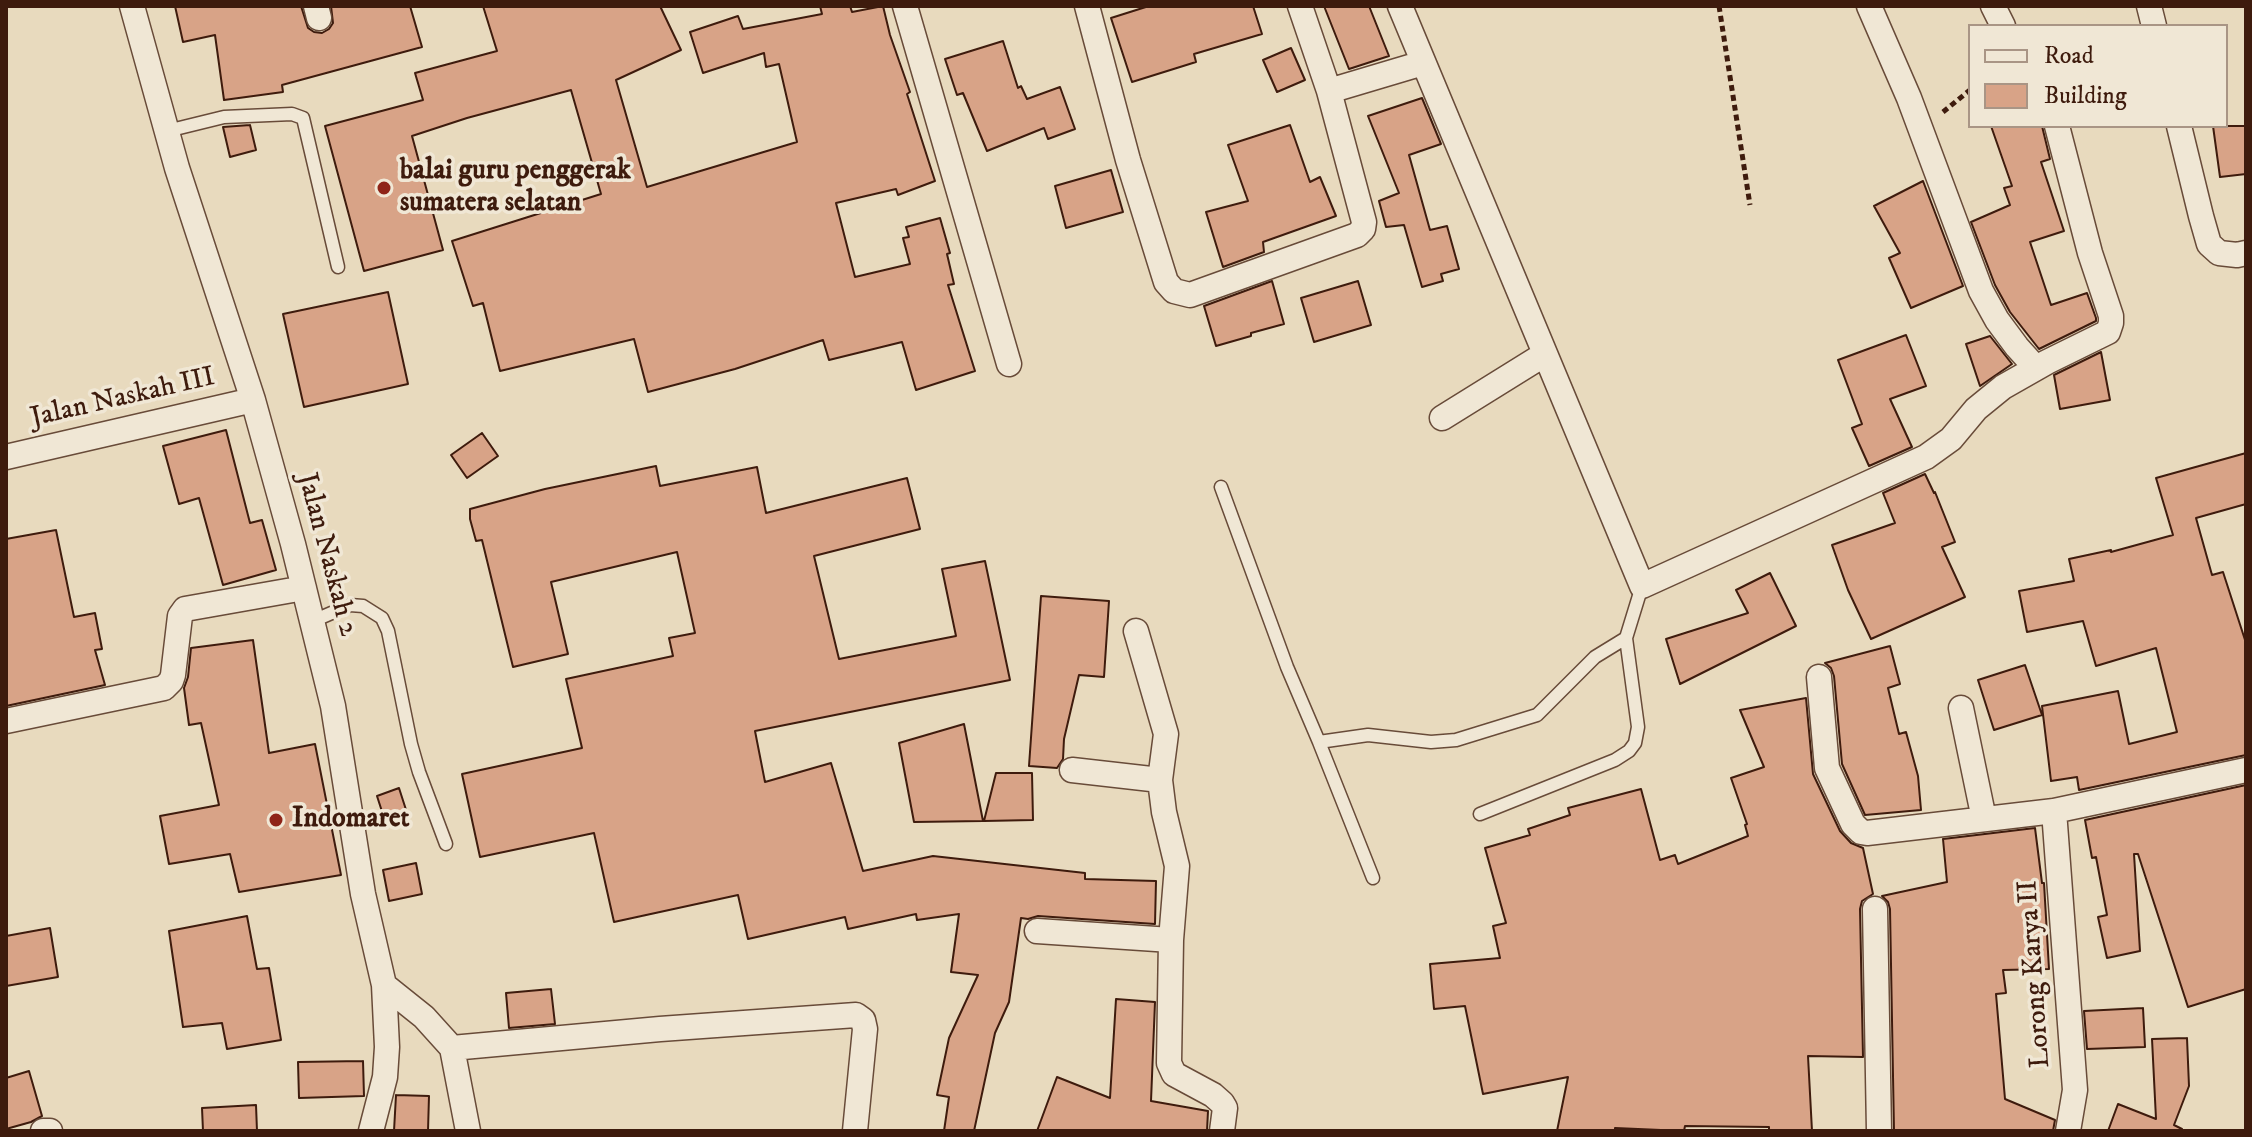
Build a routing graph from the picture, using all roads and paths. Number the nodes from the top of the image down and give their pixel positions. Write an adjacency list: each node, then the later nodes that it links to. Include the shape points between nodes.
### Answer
1 (132, 6): 16 (street, Jalan Naskah 2)
2 (905, 6): 21 (street)
3 (1087, 6): 11 (street, via 1133,174 1166,282 1174,291 1190,295 1360,232 1364,222)
4 (1300, 6): 11 (street)
5 (1400, 6): 10 (street)
6 (1719, 6): 17 (path)
7 (1869, 6): 13 (street)
8 (1993, 6): 9 (street)
9 (2002, 24)
10 (1423, 63): 11 (street); 20 (street)
11 (1329, 91)
12 (1968, 92): 13 (path, via 1943,112)
13 (1918, 121): 22 (street, via 1981,291)
14 (2058, 128): 22 (street, via 2111,323 2104,335)
15 (2180, 128): 18 (street, via 2209,244 2219,253)
16 (167, 131): 19 (lane, via 224,117 303,118); 23 (street, Jalan Naskah 2)
17 (1750, 205)
18 (2246, 253)
19 (338, 267)
20 (1545, 354): 24 (street); 27 (street)
21 (1009, 364)
22 (2036, 368): 27 (street, via 1989,397 1951,439 1926,457)
23 (253, 400): 25 (street, Jalan Naskah III); 28 (street, Jalan Naskah 2)
24 (1442, 418)
25 (6, 457)
26 (1221, 487): 35 (lane)
27 (1642, 586): 31 (lane)
28 (304, 588): 29 (street, Jalan Naskah 2); 34 (street, via 185,609 173,675 164,688)
29 (313, 621): 42 (lane, via 350,605 382,618 411,744); 47 (street, Jalan Naskah 2)
30 (1136, 631): 38 (street, via 1166,734)
31 (1626, 638): 35 (lane, via 1595,657 1537,715 1456,740 1368,735); 40 (lane, via 1638,727 1629,751)
32 (1819, 677): 41 (street, via 1827,768 1857,829 1867,833)
33 (1961, 708): 41 (street)
34 (6, 721)
35 (1319, 742): 43 (lane)
36 (1072, 770): 38 (street)
37 (2246, 770): 39 (street)
38 (1160, 780): 46 (street, via 1177,866)
39 (2054, 811): 41 (street); 56 (street, Lorong Karya II, via 2075,1090)
40 (1480, 814)
41 (1984, 819)
42 (446, 844)
43 (1373, 878)
44 (1875, 909): 55 (street)
45 (1037, 931): 46 (street)
46 (1171, 940): 54 (street, via 1169,1063 1174,1074 1222,1103)
47 (384, 985): 48 (street); 51 (street, Jalan Naskah 2, via 385,1077)
48 (452, 1048): 52 (street); 53 (street, via 856,1015 865,1029)
49 (43, 1131): 50 (street)
50 (50, 1131)
51 (371, 1131)
52 (468, 1131)
53 (855, 1131)
54 (1222, 1131)
55 (1879, 1131)
56 (2068, 1131)

